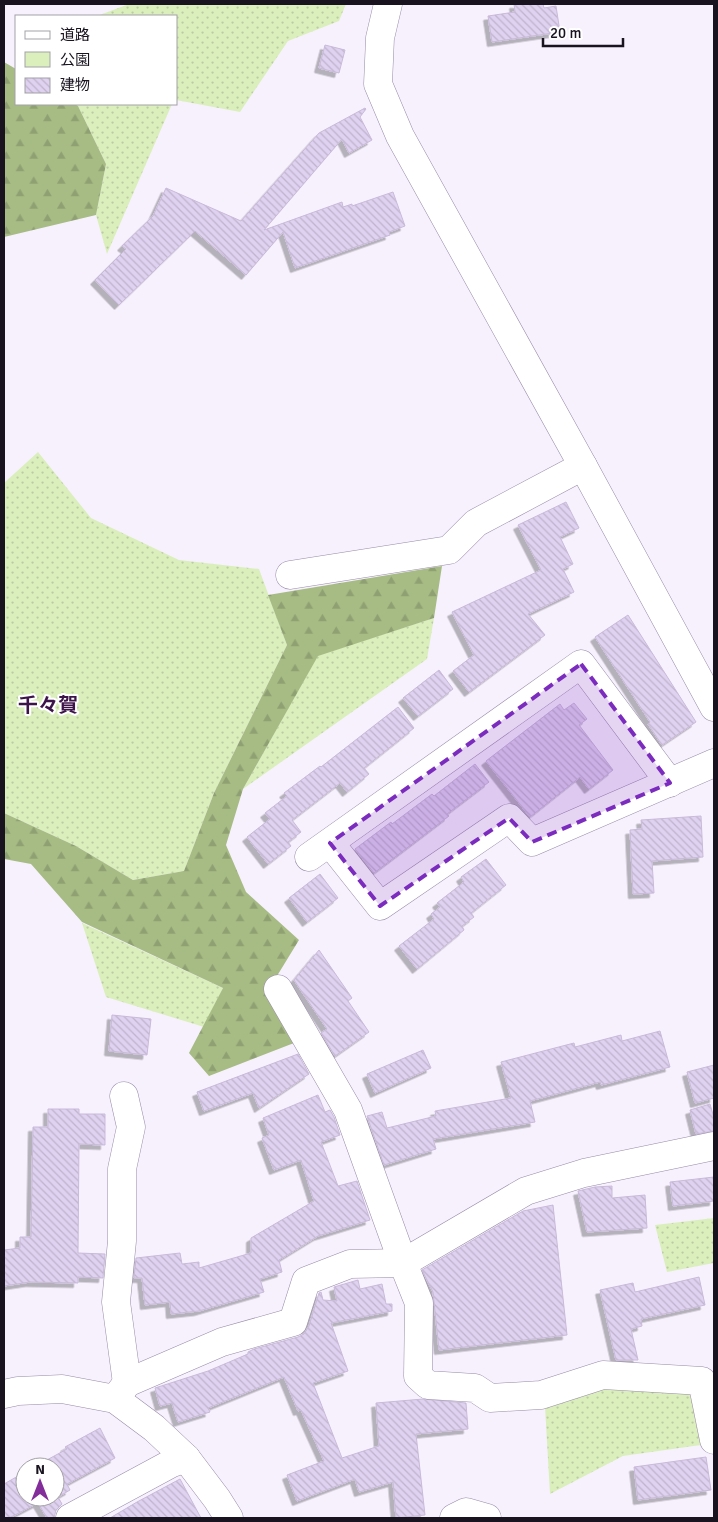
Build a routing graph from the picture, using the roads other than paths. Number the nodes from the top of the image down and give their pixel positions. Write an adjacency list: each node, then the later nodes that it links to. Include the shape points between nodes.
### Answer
1 (388, 4): 2 (street, via 380,38 378,84 400,136)
2 (583, 466): 3 (street, via 476,524 449,550); 4 (street)
3 (290, 575)
4 (714, 707)
5 (714, 763): 6 (street)
6 (670, 782): 6 (street, via 532,842 509,818 380,906 320,850 580,664)
7 (278, 989): 10 (street, via 348,1110)
8 (124, 1096): 11 (street, via 131,1127 122,1169 122,1241 116,1302)
9 (714, 1146): 10 (street, via 584,1173 526,1191)
10 (402, 1263): 11 (street, via 350,1264 306,1281 293,1322 222,1342); 13 (street, via 419,1303 418,1376 428,1385 475,1388 490,1398 540,1395 603,1375 702,1381)
11 (121, 1391): 12 (street, via 62,1389); 14 (street)
12 (4, 1394)
13 (714, 1440)
14 (186, 1458): 15 (street); 16 (street)
15 (70, 1518)
16 (229, 1518)
17 (454, 1518): 18 (street, via 466,1512)
18 (487, 1518)

